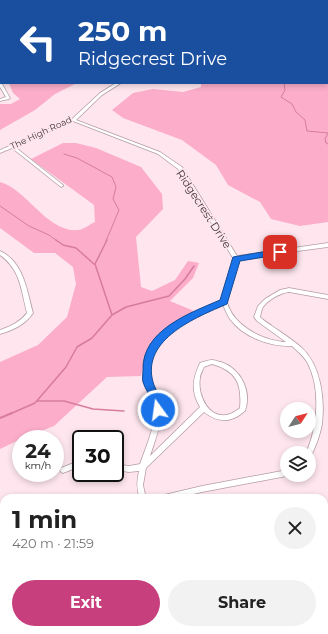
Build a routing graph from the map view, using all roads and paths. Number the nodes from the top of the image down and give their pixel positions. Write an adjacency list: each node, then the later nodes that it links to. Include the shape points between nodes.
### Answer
1 (117, 84): 4 (street, The High Road, via 101,94)
2 (1, 86): 3 (street, via 8,98)
3 (0, 100)
4 (73, 120): 5 (street, The High Road); 10 (street, Ridgecrest Drive, via 159,153 180,168)
5 (13, 147): 6 (street, The High Road); 7 (street)
6 (0, 152)
7 (61, 186)
8 (328, 245): 10 (street)
9 (0, 253): 13 (street, via 12,261 18,270 30,313 17,326)
10 (236, 258): 12 (street, Ridgecrest Drive)
11 (328, 297): 14 (street, via 285,290 260,307 257,317 259,321 274,329)
12 (224, 302): 14 (street, via 229,315 240,328 265,339); 17 (street, via 173,327 152,351 148,361 148,381 158,402 157,418)
13 (0, 332)
14 (291, 344): 16 (street, via 305,355 313,368 320,419)
15 (203, 409): 15 (street, via 225,418 233,417 244,409 243,386 230,368 212,362 202,365 197,373 195,385); 17 (street)
16 (312, 446)
17 (143, 467): 18 (street); 20 (street, via 140,484)
18 (124, 468)
19 (280, 474): 21 (street)
20 (142, 494)
21 (181, 494)

